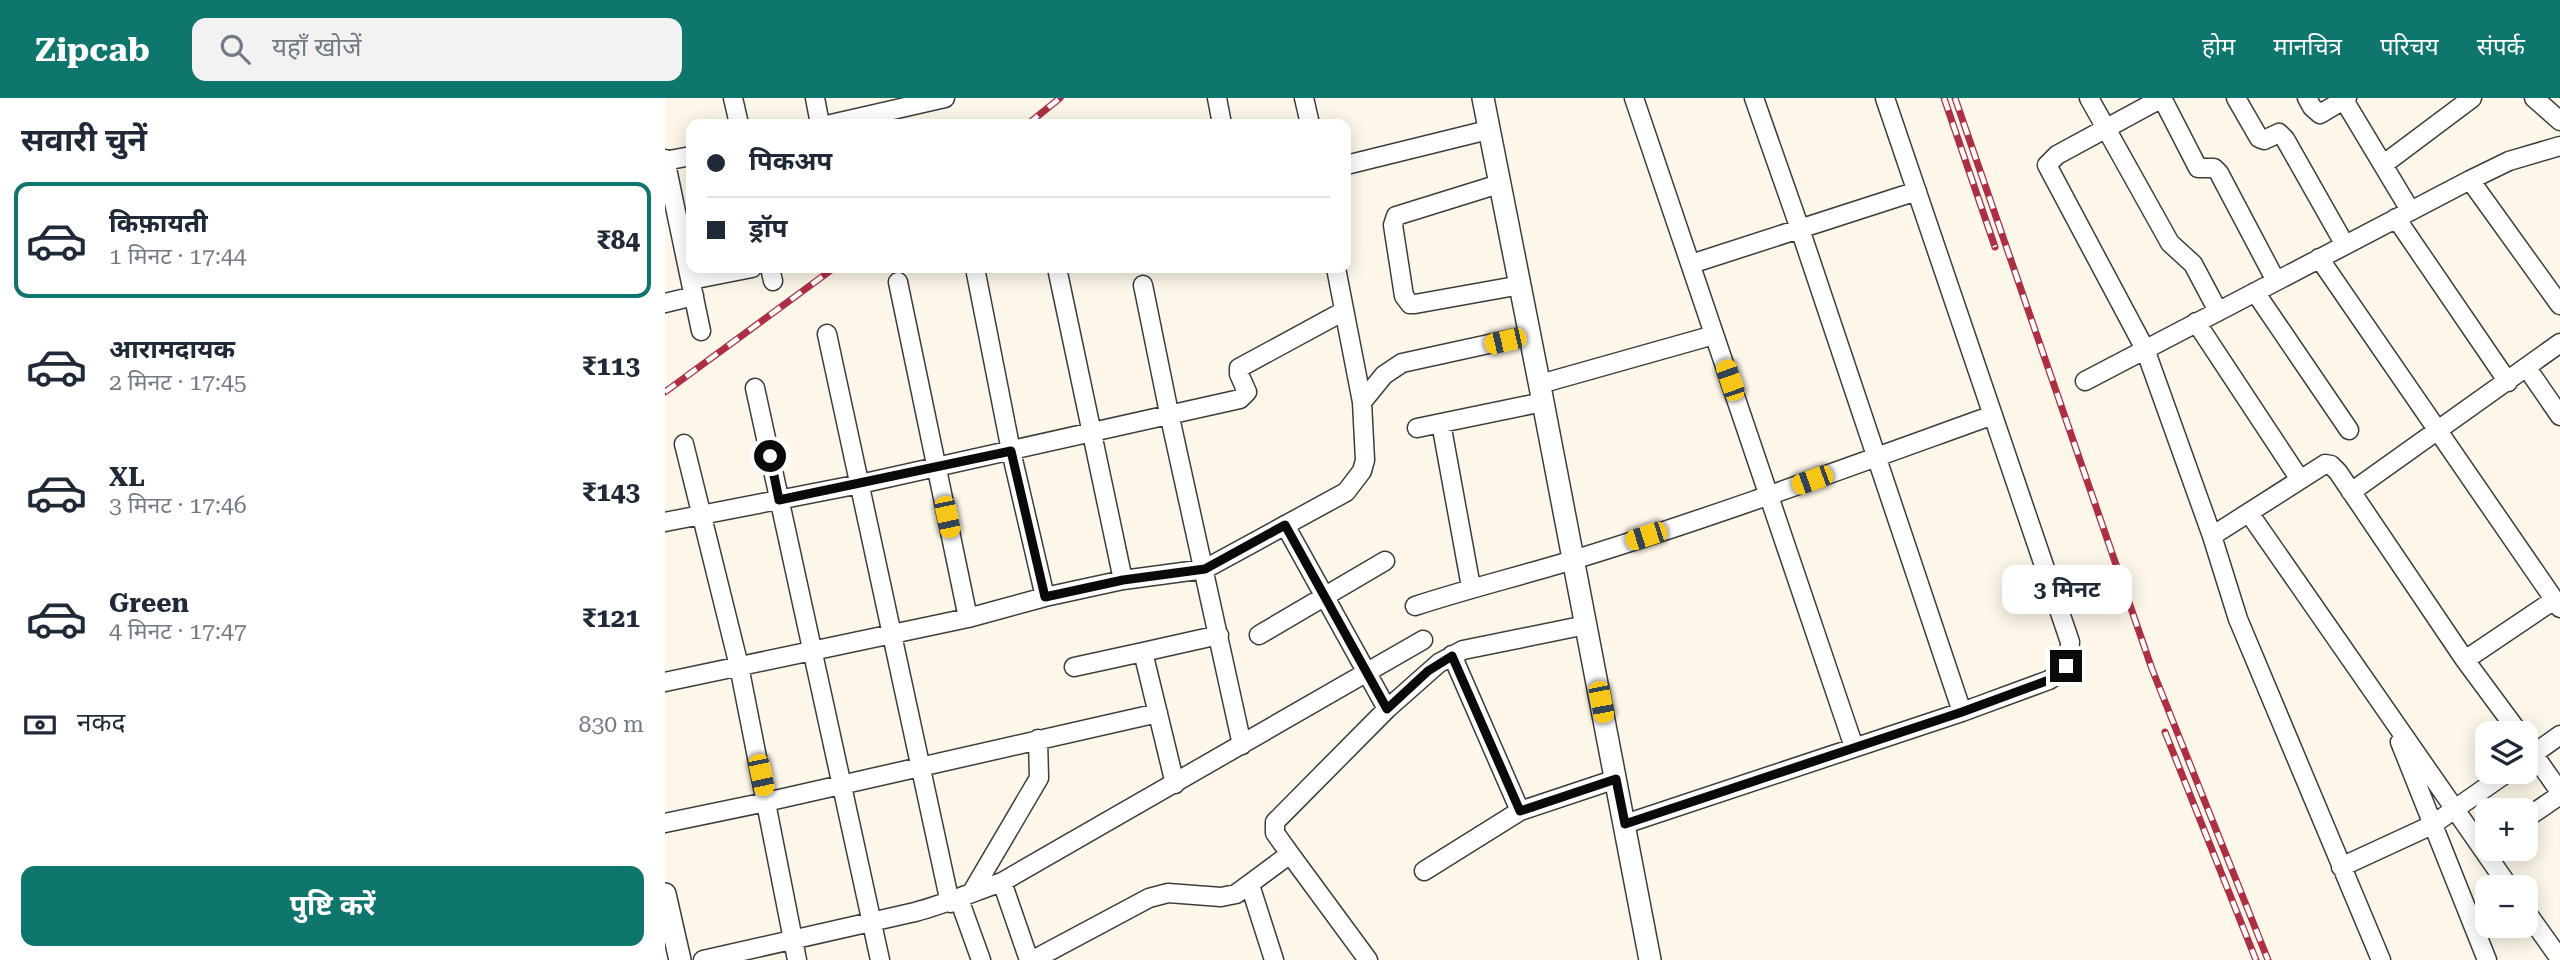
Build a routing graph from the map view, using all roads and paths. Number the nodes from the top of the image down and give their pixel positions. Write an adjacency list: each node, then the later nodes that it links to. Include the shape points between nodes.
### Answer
1 (733, 98): 18 (street)
2 (815, 98): 19 (street)
3 (945, 98): 17 (street)
4 (1217, 98): 21 (street)
5 (1304, 98): 22 (street)
6 (1483, 98): 25 (street)
7 (1634, 98): 39 (street)
8 (1753, 98): 35 (street)
9 (1885, 98): 33 (street)
10 (2089, 98): 24 (street)
11 (2162, 98): 24 (street); 45 (street, via 2198,167 2219,173)
12 (2237, 98): 36 (street, via 2262,140 2279,134 2285,139)
13 (2307, 98): 16 (street, via 2320,114)
14 (2472, 98): 30 (street)
15 (2534, 98): 23 (street)
16 (2345, 99): 30 (street)
17 (902, 110): 20 (street)
18 (738, 119)
19 (819, 119)
20 (856, 119)
21 (1221, 119)
22 (1309, 119)
23 (2560, 121)
24 (2105, 129): 54 (street, via 2170,243 2189,258); 61 (street, via 2047,165)
25 (1488, 130): 29 (street); 32 (street)
26 (2560, 146): 31 (street, via 2509,161)
27 (686, 157): 28 (street)
28 (665, 160): 38 (street)
29 (1351, 164)
30 (2384, 164): 34 (street)
31 (2470, 180): 34 (street); 52 (street)
32 (1499, 184): 48 (street); 48 (street, via 1396,216 1393,225 1404,296 1415,304)
33 (1917, 191): 35 (street); 69 (street)
34 (2403, 214): 36 (street); 64 (street)
35 (1800, 229): 39 (street); 78 (street)
36 (2345, 244): 37 (street)
37 (2319, 258): 45 (street); 74 (street)
38 (686, 260)
39 (1691, 264): 59 (street)
40 (689, 273): 49 (street)
41 (737, 273): 49 (street)
42 (976, 273): 77 (street)
43 (1058, 273): 75 (street)
44 (1337, 273): 53 (street)
45 (2276, 281): 50 (street)
46 (898, 282): 79 (street)
47 (1143, 285): 68 (street)
48 (1521, 285): 58 (street)
49 (692, 288): 51 (street); 56 (street)
50 (2255, 292): 54 (street); 73 (street)
51 (665, 303)
52 (2560, 305)
53 (1344, 311): 67 (street); 68 (street, via 1239,368 1247,392 1244,398)
54 (2218, 311): 55 (street)
55 (2196, 322): 61 (street); 80 (street)
56 (701, 331)
57 (827, 334): 81 (street)
58 (1530, 335): 66 (street); 67 (street, via 1402,363 1384,375)
59 (1714, 335): 66 (street); 83 (street)
60 (2560, 343): 62 (street)
61 (2145, 349): 63 (street); 89 (street)
62 (2527, 368): 64 (street); 70 (street)
63 (2085, 380)
64 (2508, 382): 74 (street)
65 (755, 388): 84 (street)
66 (1542, 393): 71 (street); 91 (street)
67 (1362, 402): 88 (street, via 1365,460 1361,471 1346,492)
68 (1169, 413): 75 (street); 92 (street)
69 (1993, 415): 78 (street); 114 (street, via 2070,642 2070,655 2060,674)
70 (2560, 416)
71 (1441, 423): 72 (street); 94 (street)
72 (1417, 428)
73 (2349, 430)
74 (2438, 430): 82 (street); 97 (street)
75 (1092, 433): 77 (street); 93 (street)
76 (684, 444): 86 (street)
77 (1011, 451): 79 (street); 96 (street)
78 (1876, 457): 83 (street); 114 (street)
79 (937, 467): 81 (street); 99 (street)
80 (2299, 478): 82 (street, via 2331,465); 85 (street)
81 (860, 484): 84 (street); 101 (street)
82 (2351, 492): 108 (street)
83 (1769, 495): 91 (street); 121 (street)
84 (779, 500): 86 (street); 105 (street)
85 (2249, 513): 89 (street); 116 (street)
86 (702, 515): 87 (street); 109 (street)
87 (665, 522)
88 (1285, 525): 92 (street); 95 (street)
89 (2212, 536): 139 (street, via 2238,619)
90 (1385, 561): 95 (street)
91 (1572, 561): 94 (street); 100 (street)
92 (1205, 569): 93 (street); 102 (street)
93 (1123, 580): 96 (street)
94 (1471, 587): 98 (street)
95 (1324, 596): 103 (street); 111 (street)
96 (1045, 597): 99 (street)
97 (2557, 604): 108 (street)
98 (1415, 606)
99 (968, 618): 101 (street)
100 (1585, 625): 107 (street); 125 (street)
101 (892, 634): 105 (street); 123 (street)
102 (1219, 635): 106 (street); 120 (street)
103 (1259, 635)
104 (1423, 640): 111 (street)
105 (812, 651): 109 (street); 126 (street)
106 (1143, 652): 110 (street); 115 (street)
107 (1452, 656): 113 (street, via 1428,671); 133 (street)
108 (2466, 660): 117 (street)
109 (739, 666): 112 (street); 130 (street)
110 (1074, 667)
111 (1366, 674): 113 (street); 120 (street)
112 (665, 682)
113 (1387, 709): 138 (street, via 1275,822 1275,832)
114 (1962, 712): 121 (street)
115 (1158, 713): 119 (street); 127 (street)
116 (2391, 717): 131 (street); 136 (street)
117 (2510, 721)
118 (2560, 736): 122 (street)
119 (1038, 739): 123 (street); 144 (street, via 1039,778)
120 (1242, 745): 127 (street)
121 (1854, 747): 135 (street)
122 (2538, 747)
123 (920, 765): 126 (street); 144 (street)
124 (2538, 765): 129 (street)
125 (1616, 779): 133 (street); 135 (street)
126 (842, 784): 130 (street); 145 (street)
127 (1175, 784): 141 (street)
128 (2490, 784): 131 (street)
129 (2560, 793): 132 (street)
130 (767, 802): 134 (street); 147 (street)
131 (2454, 809): 136 (street); 137 (street)
132 (2538, 809)
133 (1520, 811): 140 (street)
134 (665, 823)
135 (1625, 824): 157 (street)
136 (2432, 825): 139 (street); 159 (street)
137 (2475, 836)
138 (1290, 854): 142 (street); 156 (street)
139 (2341, 867): 158 (street)
140 (1424, 871)
141 (1002, 883): 144 (street); 154 (street)
142 (1249, 885): 154 (street, via 1229,896 1168,892 1149,898); 155 (street)
143 (665, 894): 149 (street)
144 (960, 898): 145 (street); 153 (street)
145 (871, 923): 147 (street); 152 (street)
146 (2538, 928): 148 (street)
147 (792, 940): 150 (street); 151 (street)
148 (2560, 959)
149 (680, 960)
150 (703, 960)
151 (797, 960)
152 (880, 960)
153 (981, 960)
154 (1031, 960)
155 (1274, 960)
156 (1368, 960)
157 (1650, 960)
158 (2381, 960)
159 (2487, 960)

